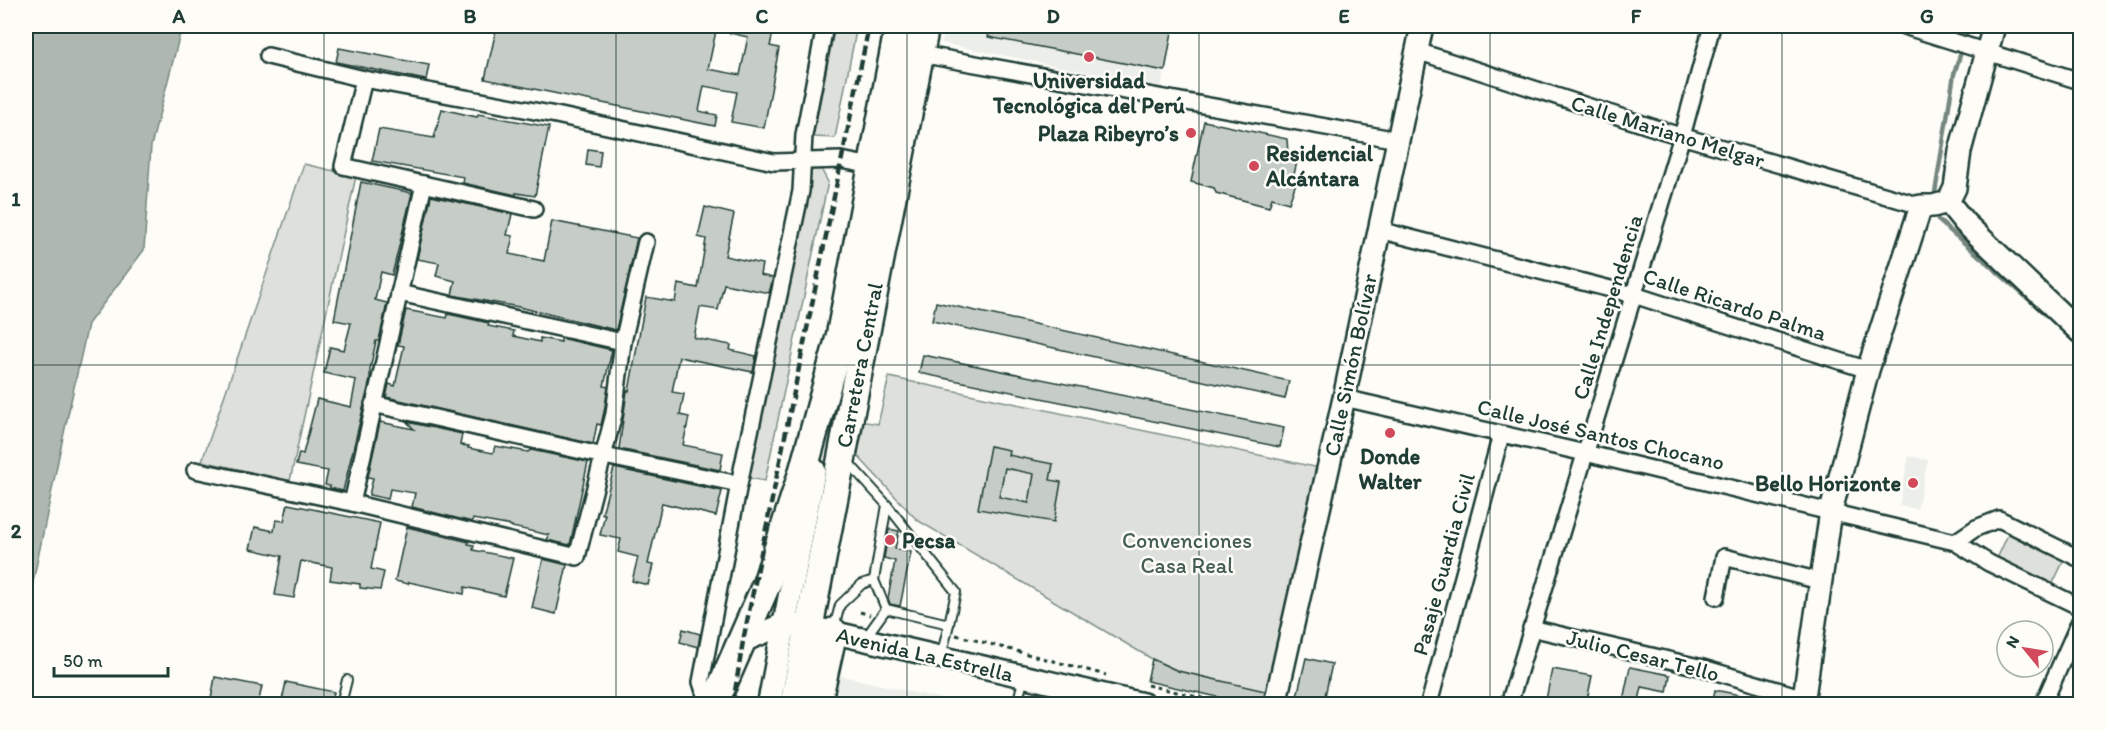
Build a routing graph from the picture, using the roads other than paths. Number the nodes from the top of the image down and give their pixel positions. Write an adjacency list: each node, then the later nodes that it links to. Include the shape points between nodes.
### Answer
1 (825, 26): 16 (street, via 804,135)
2 (899, 26): 17 (highway, Carretera Central)
3 (925, 26): 10 (highway, Carretera Central)
4 (1422, 26): 8 (street, Calle Simón Bolívar)
5 (1712, 26): 14 (street, Calle Independencia)
6 (1904, 26): 9 (street)
7 (1994, 26): 9 (street)
8 (1417, 51): 14 (street, Calle Mariano Melgar); 15 (street, Calle Simón Bolívar)
9 (1986, 52): 13 (street); 19 (street, via 1960,151 1955,188)
10 (920, 54): 15 (street); 17 (highway, Carretera Central)
11 (268, 56): 12 (street)
12 (364, 79): 16 (street, via 774,162); 18 (street, via 343,166)
13 (2080, 81)
14 (1682, 136): 20 (street, Calle Mariano Melgar); 25 (street, Calle Independencia)
15 (1398, 140): 22 (street, Calle Simón Bolívar)
16 (803, 160): 17 (street, via 841,160); 37 (street, via 799,202)
17 (884, 168): 27 (highway, Carretera Central); 34 (highway, Carretera Central)
18 (424, 184): 21 (street); 24 (street)
19 (1948, 202): 20 (street); 26 (street, via 1965,223)
20 (1921, 206): 29 (street)
21 (534, 209)
22 (1379, 230): 25 (street, Calle Ricardo Palma); 30 (street, Calle Simón Bolívar)
23 (646, 242): 28 (street)
24 (399, 293): 28 (street); 31 (street)
25 (1634, 295): 29 (street, Calle Ricardo Palma); 33 (street, Calle Independencia)
26 (2080, 332)
27 (840, 337): 49 (main road, Carretera Central); 52 (highway, via 787,524)
28 (623, 342): 35 (street)
29 (1868, 370): 40 (street)
30 (1344, 398): 32 (street, Calle José Santos Chocano); 66 (street, Calle Simón Bolívar)
31 (373, 404): 35 (street); 38 (street)
32 (1502, 435): 33 (street, Calle José Santos Chocano); 67 (street, Pasaje Guardia Civil)
33 (1585, 453): 40 (street, Calle José Santos Chocano); 51 (street, Calle Independencia)
34 (842, 454): 39 (lane); 49 (highway, Carretera Central)
35 (604, 456): 37 (street); 38 (street, via 578,557)
36 (195, 470): 38 (street)
37 (739, 484): 59 (street, via 701,682)
38 (352, 503)
39 (887, 505): 43 (lane); 50 (lane, via 956,592)
40 (1831, 511): 41 (street, Calle José Santos Chocano); 44 (street)
41 (1955, 542): 42 (street, via 1999,519); 46 (street, Calle José Santos Chocano)
42 (2080, 559)
43 (874, 580): 47 (lane); 49 (lane, via 862,584)
44 (1820, 582): 45 (street, via 1724,557); 57 (street)
45 (1716, 597)
46 (2080, 607)
47 (886, 609): 50 (lane); 53 (lane)
48 (2080, 621): 69 (street)
49 (809, 628): 52 (street); 53 (street, Avenida La Estrella); 61 (main road, Carretera Central); 62 (highway, Carretera Central); 63 (highway)
50 (948, 628): 54 (lane)
51 (1531, 628): 57 (street, Julio Cesar Tello, via 1703,668); 68 (street, Calle Independencia)
52 (742, 640): 60 (highway)
53 (864, 640): 54 (street, Avenida La Estrella)
54 (941, 657): 55 (street, Avenida La Estrella)
55 (1024, 677): 64 (lane); 65 (street, Avenida La Estrella)
56 (347, 680): 58 (lane)
57 (1810, 702)
58 (341, 705)
59 (708, 705)
60 (714, 705)
61 (769, 705)
62 (794, 705)
63 (817, 705)
64 (1017, 705)
65 (1143, 705)
66 (1275, 705)
67 (1429, 705)
68 (1509, 705)
69 (2043, 705)

